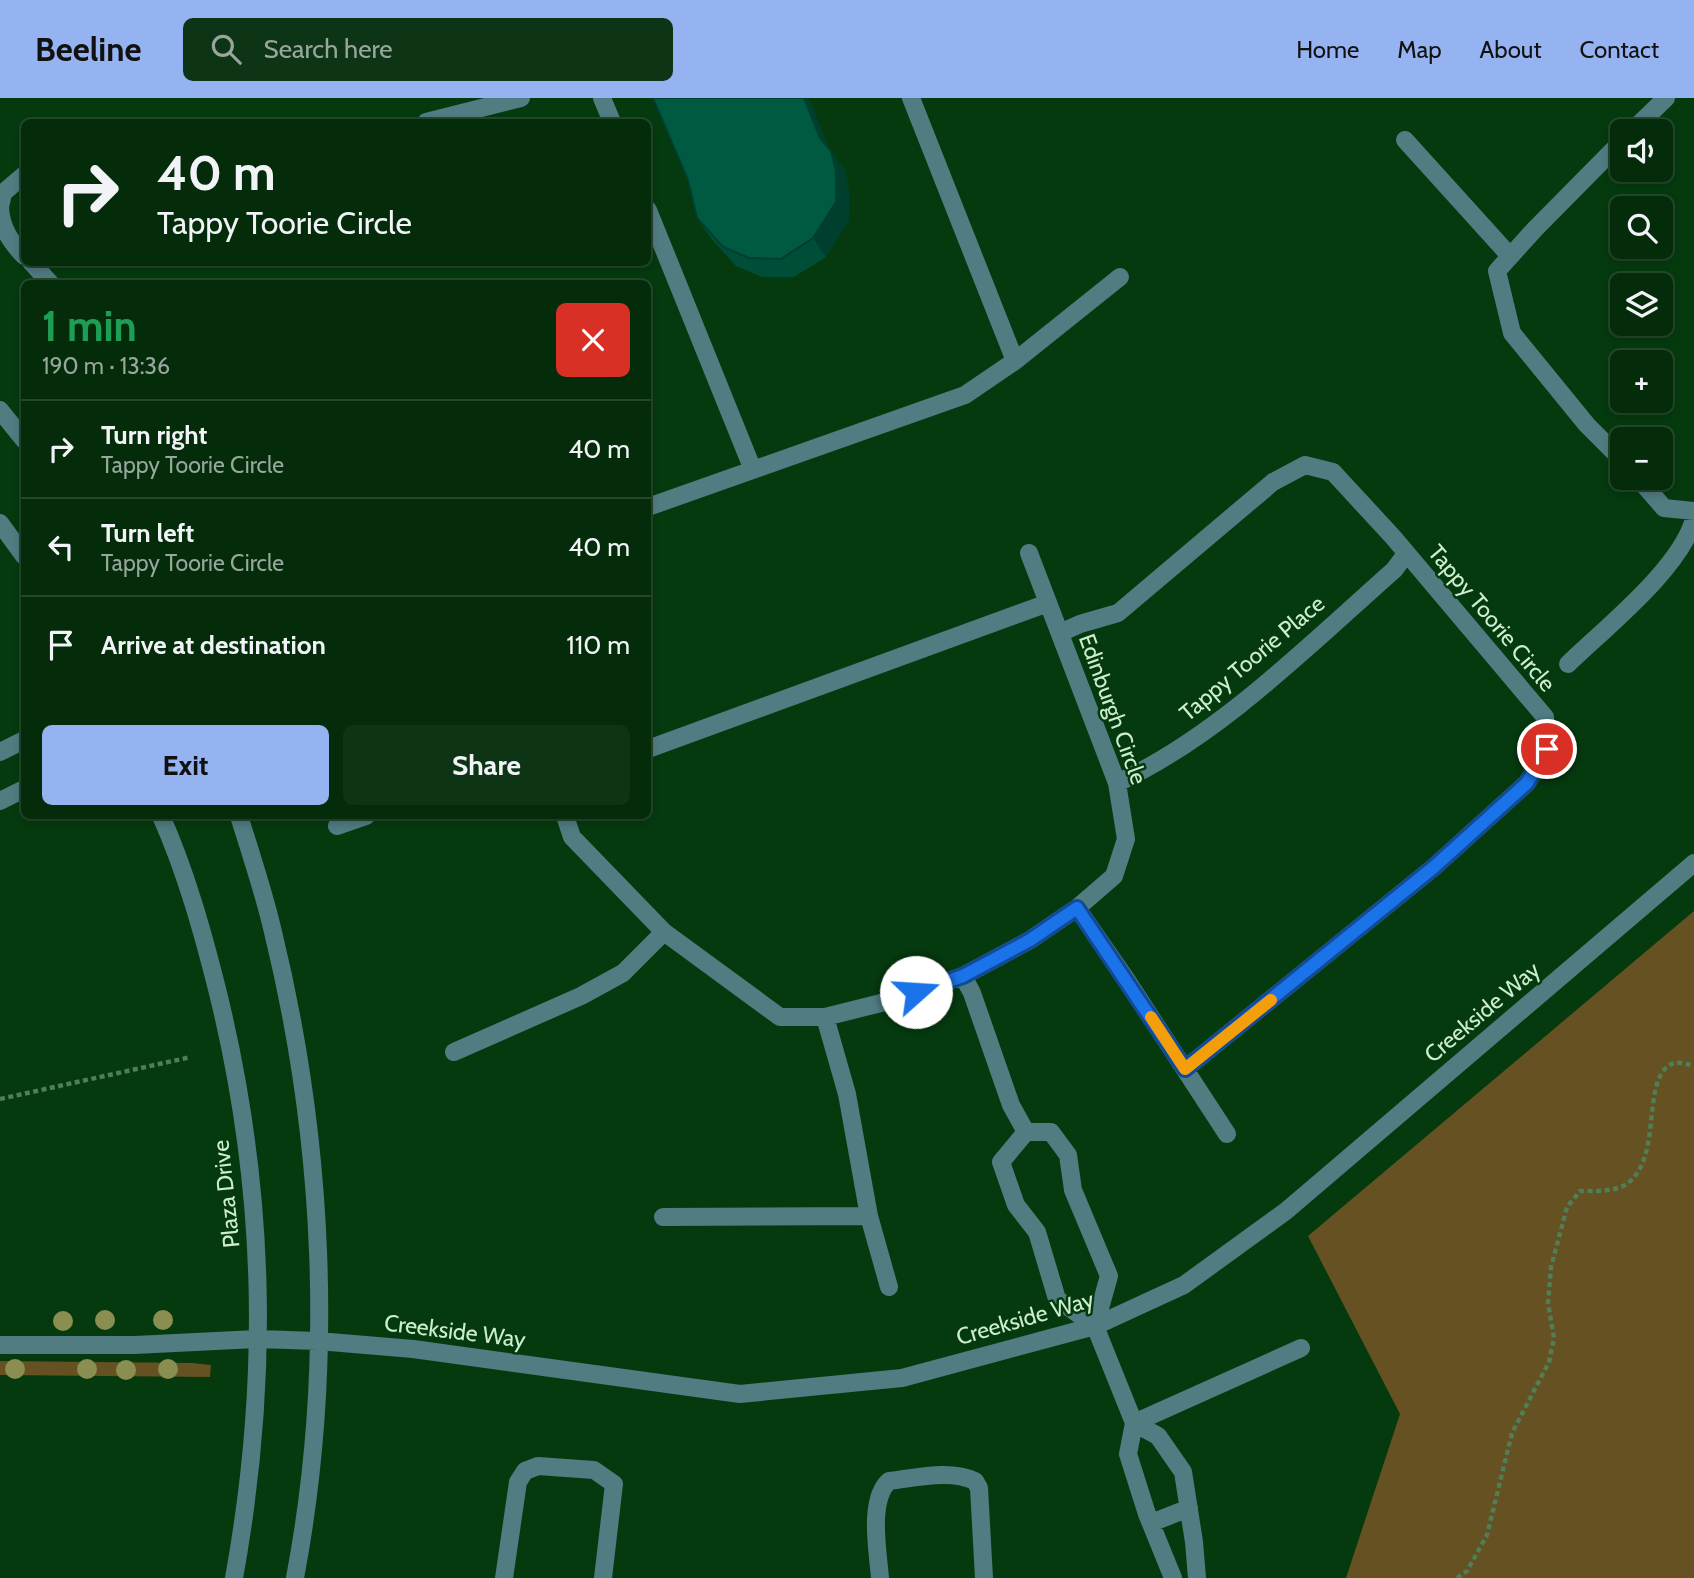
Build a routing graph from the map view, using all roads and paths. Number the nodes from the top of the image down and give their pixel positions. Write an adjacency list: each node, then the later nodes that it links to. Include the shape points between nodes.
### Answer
1 (521, 98): 5 (street)
2 (602, 98): 7 (street)
3 (911, 98): 19 (street)
4 (1666, 98): 8 (street)
5 (498, 101): 6 (street)
6 (436, 119)
7 (611, 119)
8 (1644, 119)
9 (1405, 141): 15 (street)
10 (1610, 153): 15 (street)
11 (21, 178): 12 (street, via 3,193)
12 (0, 208): 14 (street, via 1,223)
13 (651, 217): 23 (street)
14 (21, 253)
15 (1510, 256): 22 (street, via 1497,271 1512,333)
16 (35, 266): 18 (street)
17 (1120, 277): 19 (street)
18 (47, 280)
19 (1015, 361): 23 (street, via 965,395)
20 (0, 410): 21 (street)
21 (21, 436)
22 (1610, 448)
23 (753, 470): 25 (street)
24 (1648, 490): 26 (street, via 1664,508)
25 (651, 506)
26 (1694, 511)
27 (1694, 519): 34 (street, via 1689,535 1668,565)
28 (0, 523): 29 (street)
29 (21, 552)
30 (1029, 552): 32 (street, Edinburgh Circle)
31 (1406, 554): 33 (street, Tappy Toorie Circle, via 1333,472 1304,465 1273,482 1118,613); 38 (street, Tappy Toorie Place, via 1394,570 1254,692 1177,751); 54 (street, Tappy Toorie Circle, via 1545,718 1547,749 1527,783 1434,867)
32 (1048, 603): 33 (street, Edinburgh Circle); 36 (street)
33 (1060, 633): 38 (street, Edinburgh Circle)
34 (1568, 664)
35 (21, 742): 37 (street)
36 (651, 748)
37 (0, 752)
38 (1117, 783): 47 (street, Edinburgh Circle, via 1126,839 1114,876)
39 (21, 790): 40 (street)
40 (0, 801)
41 (162, 819): 62 (street, Plaza Drive, via 207,949 238,1085 256,1225)
42 (240, 819): 63 (street, via 273,931 300,1074 316,1223)
43 (358, 819): 45 (street)
44 (566, 819): 48 (street, Edinburgh Circle, via 572,837)
45 (338, 826)
46 (1694, 863): 61 (street, Creekside Way, via 1286,1211 1184,1285)
47 (1077, 908): 49 (street, Edinburgh Circle); 54 (street)
48 (664, 932): 50 (street, Edinburgh Circle, via 780,1017); 51 (street, via 623,973)
49 (963, 976): 50 (street, Edinburgh Circle); 56 (street, via 1011,1105)
50 (825, 1017): 58 (street, via 847,1094)
51 (454, 1052)
52 (191, 1057): 55 (path)
53 (1694, 1066): 77 (path, via 1677,1063 1662,1074 1643,1164 1628,1184 1580,1191 1567,1207 1551,1267 1548,1303 1554,1338 1549,1362 1512,1433 1487,1535 1467,1571)
54 (1185, 1069): 57 (street)
55 (0, 1099)
56 (1026, 1132): 61 (street, via 1051,1132 1068,1155 1073,1189 1109,1276); 61 (street, via 1001,1162 1016,1205 1037,1232 1057,1298)
57 (1227, 1134)
58 (869, 1216): 59 (street); 60 (street)
59 (663, 1217)
60 (889, 1287)
61 (1095, 1326): 63 (street, Creekside Way, via 902,1378 740,1394 413,1349); 66 (street)
62 (258, 1339): 63 (street, Creekside Way); 64 (street, Creekside Way); 69 (street, Plaza Drive, via 250,1474)
63 (318, 1341): 70 (street, via 310,1468)
64 (0, 1345)
65 (1301, 1348): 66 (street)
66 (1134, 1423): 67 (street, via 1158,1436 1170,1451 1182,1472); 68 (street, via 1128,1454)
67 (1189, 1508): 68 (street); 76 (street)
68 (1151, 1523): 75 (street)
69 (234, 1578)
70 (295, 1578)
71 (504, 1578): 72 (street, via 518,1482 525,1471 538,1466 594,1470 614,1485)
72 (603, 1578)
73 (880, 1578): 74 (street, via 876,1503 881,1488 888,1481 953,1475 966,1476 979,1488)
74 (985, 1578)
75 (1173, 1578)
76 (1197, 1578)
77 (1457, 1578)

